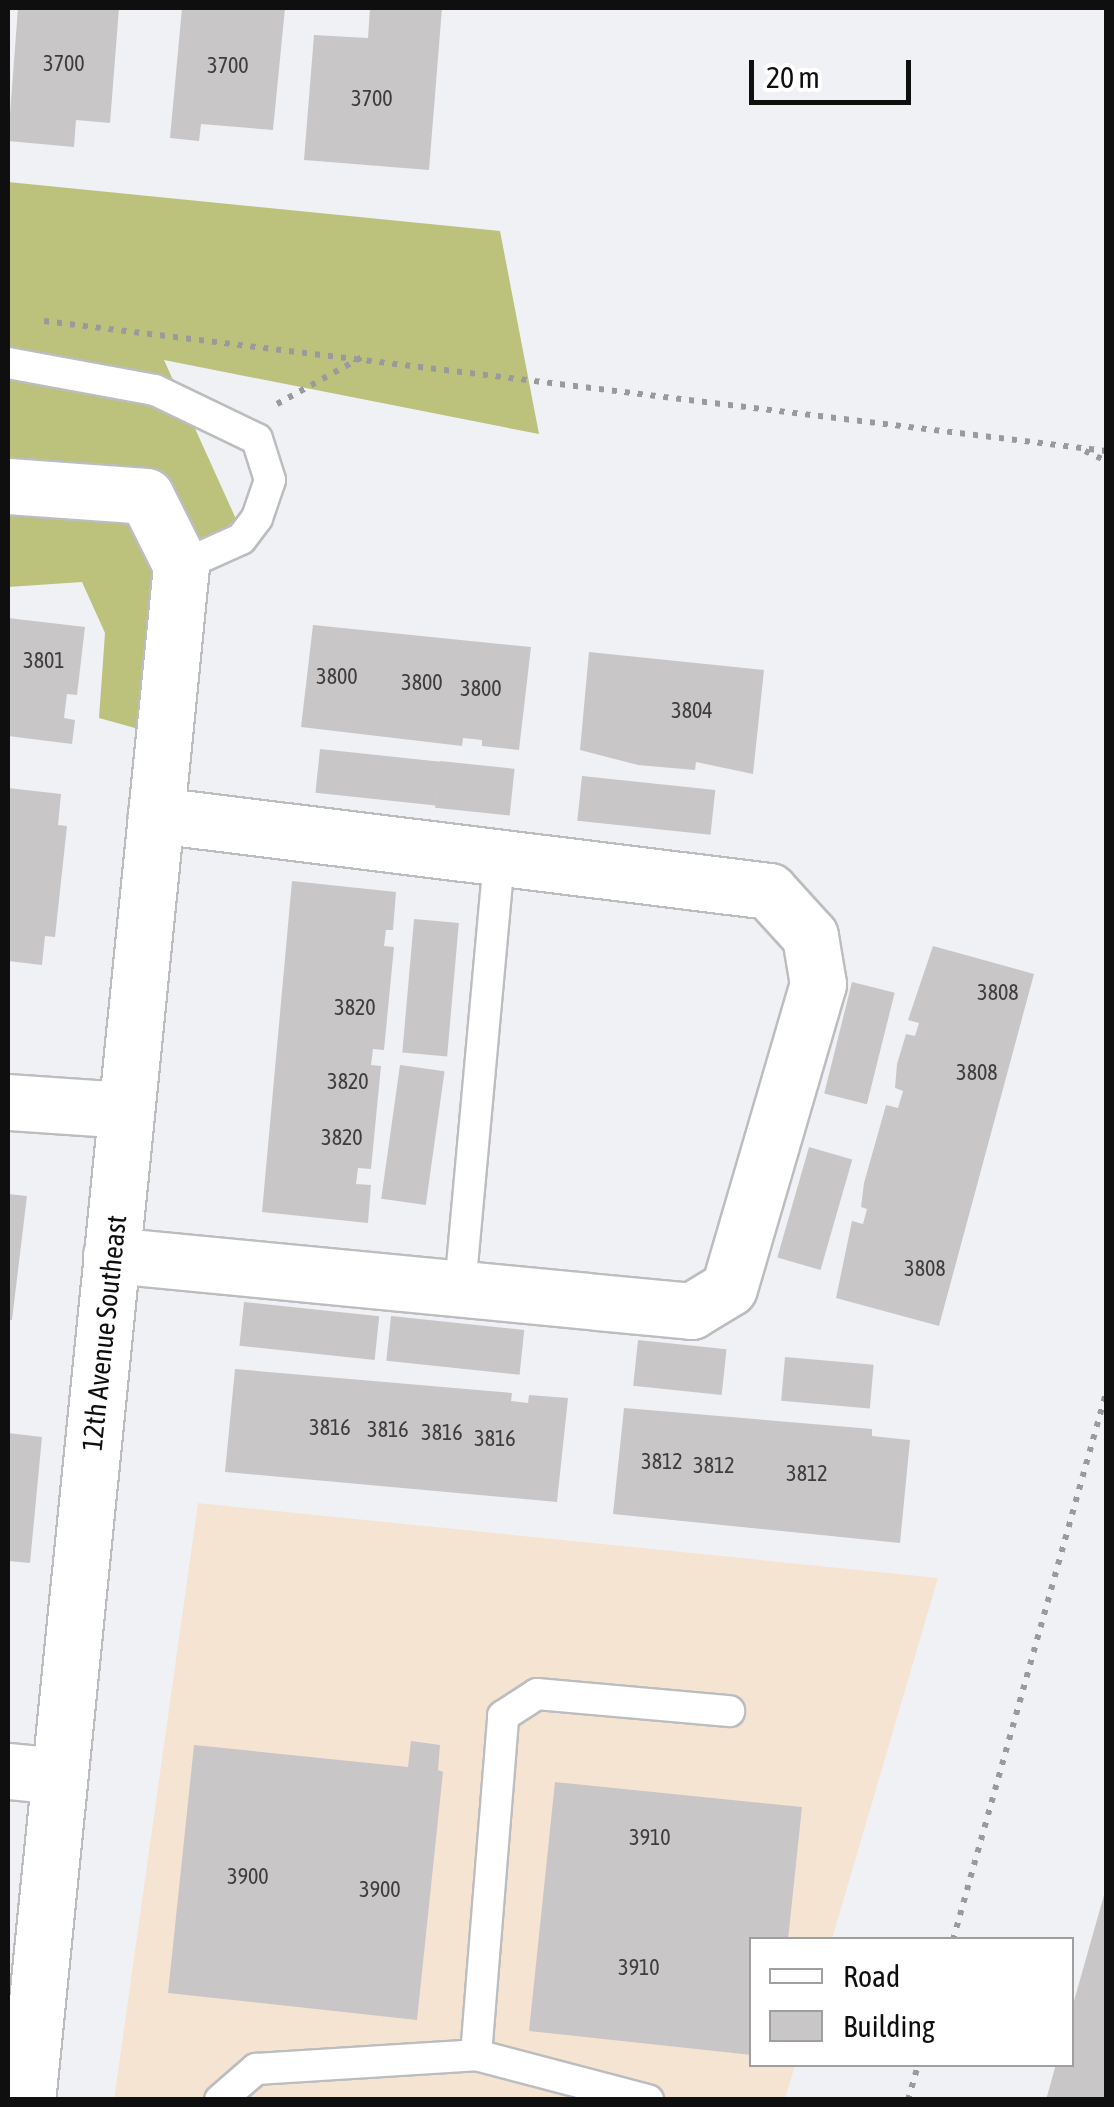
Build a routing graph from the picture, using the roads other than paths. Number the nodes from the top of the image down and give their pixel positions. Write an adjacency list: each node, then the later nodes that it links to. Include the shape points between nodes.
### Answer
1 (8, 363): 3 (lane, via 155,390 256,439 270,480 257,518 242,539)
2 (8, 486): 3 (street, via 146,496)
3 (181, 566): 4 (street, 12th Avenue Southeast)
4 (156, 815): 5 (street); 7 (street, 12th Avenue Southeast)
5 (499, 858): 9 (lane); 9 (street, via 769,891 810,936 818,984 729,1288 691,1310)
6 (8, 1102): 7 (street)
7 (126, 1110): 8 (street, 12th Avenue Southeast)
8 (112, 1254): 9 (street); 11 (street, 12th Avenue Southeast)
9 (460, 1288)
10 (729, 1711): 12 (lane, via 537,1694 503,1716)
11 (34, 1774): 13 (street, 12th Avenue Southeast)
12 (476, 2054): 14 (lane, via 256,2070); 15 (lane)
13 (27, 2100)
14 (220, 2100)
15 (648, 2100)

